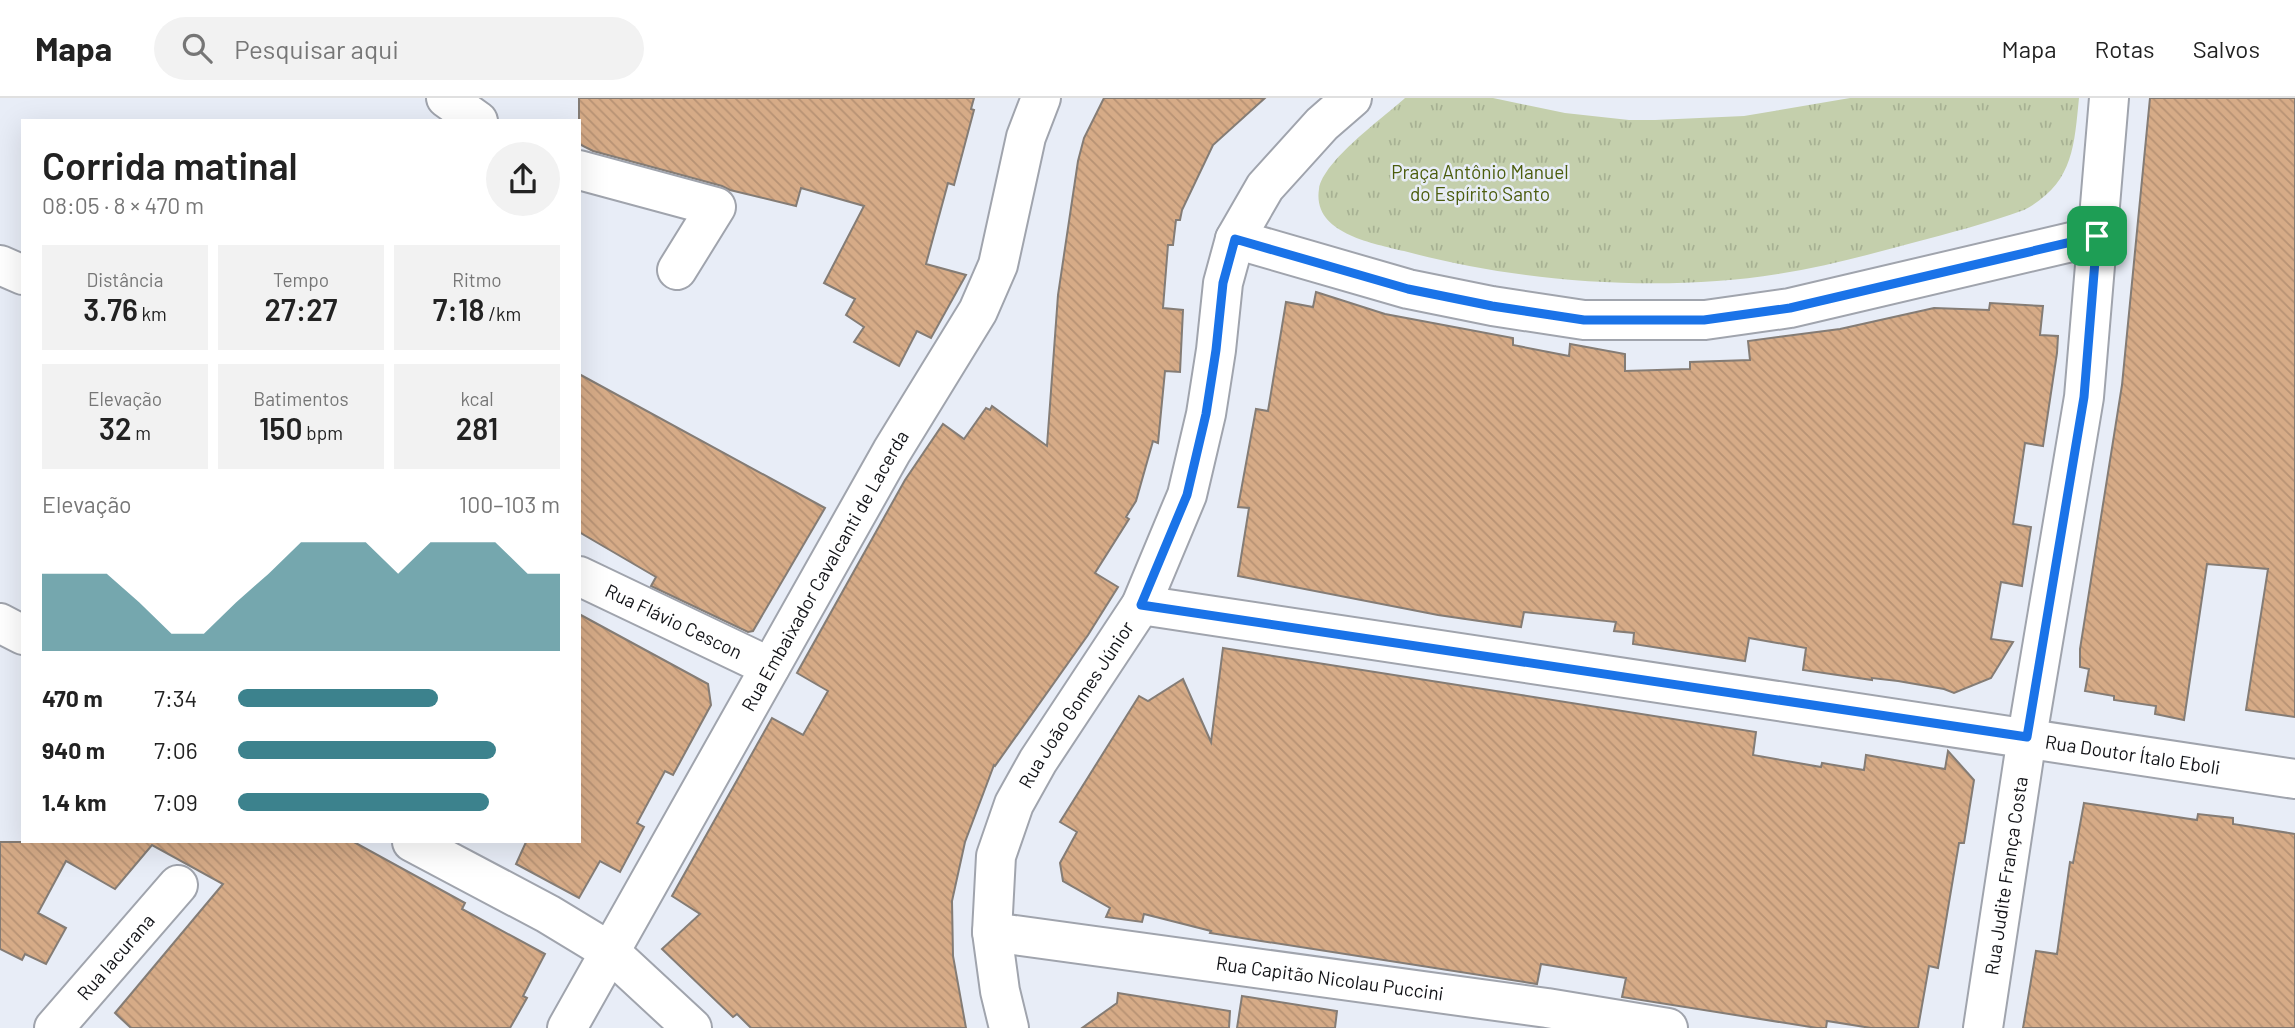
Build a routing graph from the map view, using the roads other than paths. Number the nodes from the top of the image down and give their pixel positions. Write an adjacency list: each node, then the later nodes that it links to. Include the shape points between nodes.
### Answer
1 (446, 98): 5 (street)
2 (1041, 98): 16 (street, Rua Embaixador Cavalcanti de Lacerda, via 1026,137 998,265 978,311 892,451)
3 (1352, 98): 8 (street, Rua João Gomes Júnior, via 1265,187)
4 (2109, 98): 7 (street, Rua Judite França Costa)
5 (475, 119)
6 (581, 171): 10 (street, via 716,207)
7 (2097, 236): 8 (street, via 1790,308 1704,320 1584,320 1492,306 1408,289); 17 (street, Rua Judite França Costa, via 2084,397)
8 (1235, 239): 13 (street, Rua João Gomes Júnior, via 1223,283 1206,414 1187,495)
9 (0, 265): 11 (street)
10 (677, 270)
11 (21, 274)
12 (581, 577): 16 (street, Rua Flávio Cescon)
13 (1141, 605): 17 (street, Rua Doutor Ítalo Eboli); 21 (street, Rua João Gomes Júnior, via 1014,804 996,856)
14 (0, 622): 15 (street)
15 (21, 634)
16 (770, 667): 22 (street, Rua Embaixador Cavalcanti de Lacerda)
17 (2027, 737): 18 (street, Rua Doutor Ítalo Eboli); 28 (street, Rua Judite França Costa)
18 (2295, 779)
19 (414, 843): 22 (street)
20 (178, 885): 23 (street, Rua Iacurana)
21 (992, 932): 26 (street, Rua João Gomes Júnior); 27 (street, Rua Capitão Nicolau Puccini)
22 (609, 951): 24 (street, Rua Embaixador Cavalcanti de Lacerda); 25 (street)
23 (54, 1028)
24 (567, 1028)
25 (692, 1028)
26 (1009, 1028)
27 (1668, 1028)
28 (1983, 1028)

